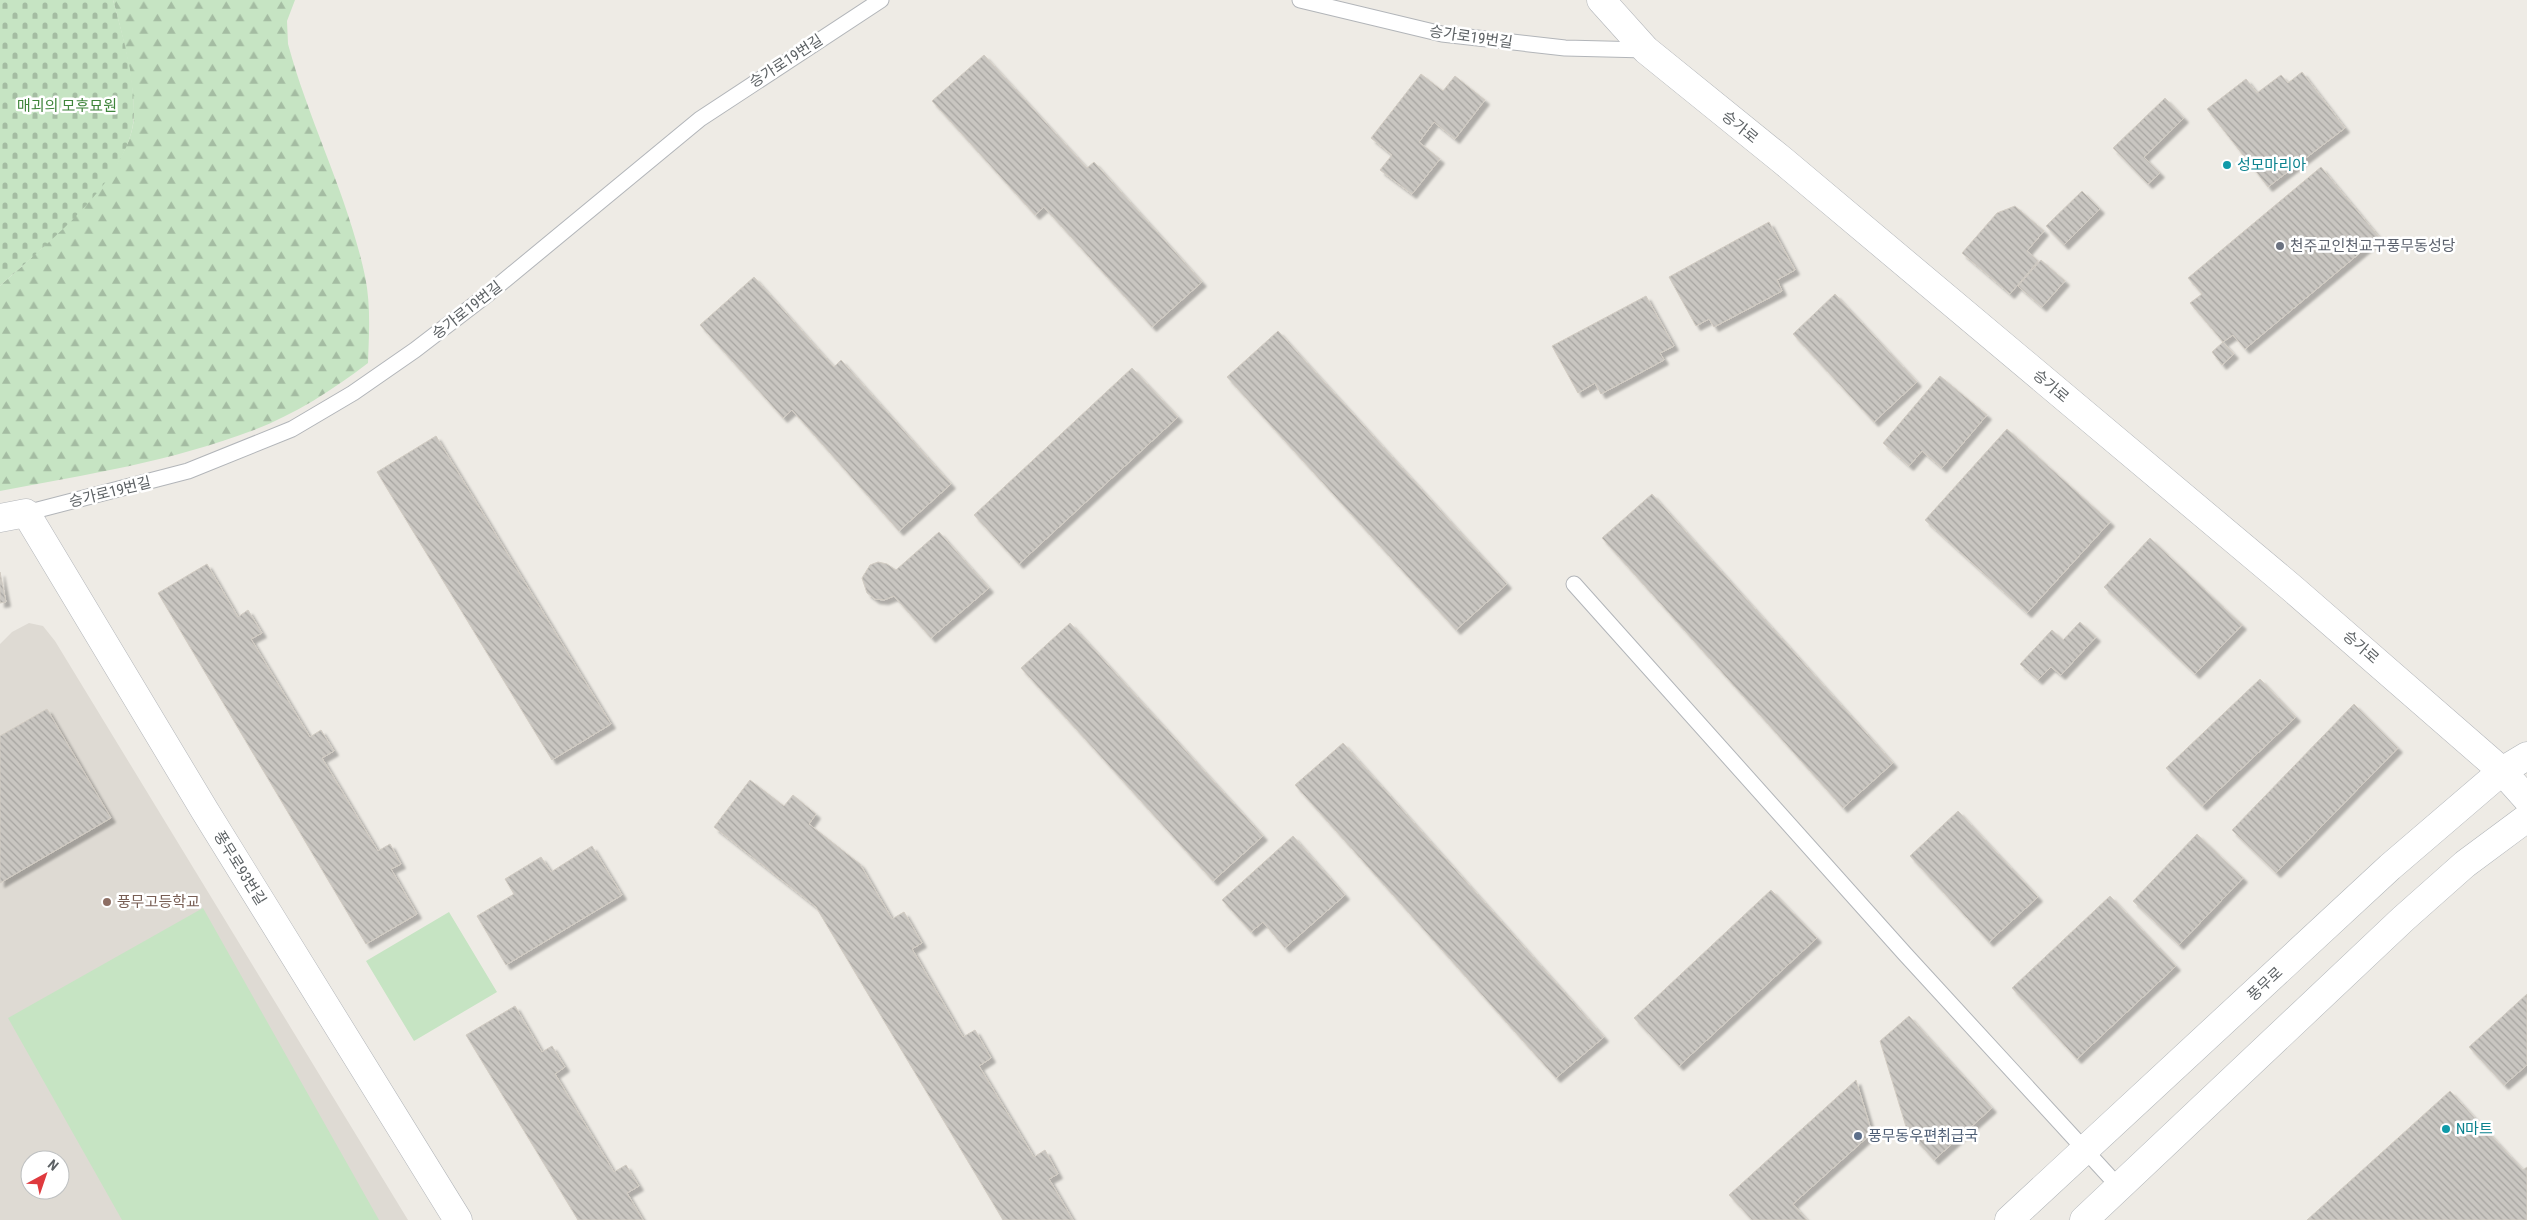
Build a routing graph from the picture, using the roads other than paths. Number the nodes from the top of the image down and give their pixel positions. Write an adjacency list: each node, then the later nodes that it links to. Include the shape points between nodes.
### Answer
1 (881, 0): 5 (lane, 승가로19번길, via 700,119 488,294 353,394 292,430 188,472)
2 (1300, 0): 4 (lane, 승가로19번길, via 1450,35 1565,48)
3 (1601, 0): 4 (street, 승가로)
4 (1646, 50): 8 (street, 승가로, via 1782,160 2293,589)
5 (13, 516): 14 (street, 풍무로93번길, via 226,845)
6 (1574, 584): 12 (lane, via 1905,954)
7 (2527, 756): 8 (street, 풍무로)
8 (2502, 771): 9 (street); 10 (street); 12 (street, 풍무로, via 2390,867)
9 (2527, 782)
10 (2527, 799)
11 (2527, 818): 13 (street, via 2465,864 2403,919)
12 (2086, 1150): 13 (lane); 15 (street, 풍무로)
13 (2119, 1187): 16 (street)
14 (458, 1220)
15 (2009, 1220)
16 (2084, 1220)

